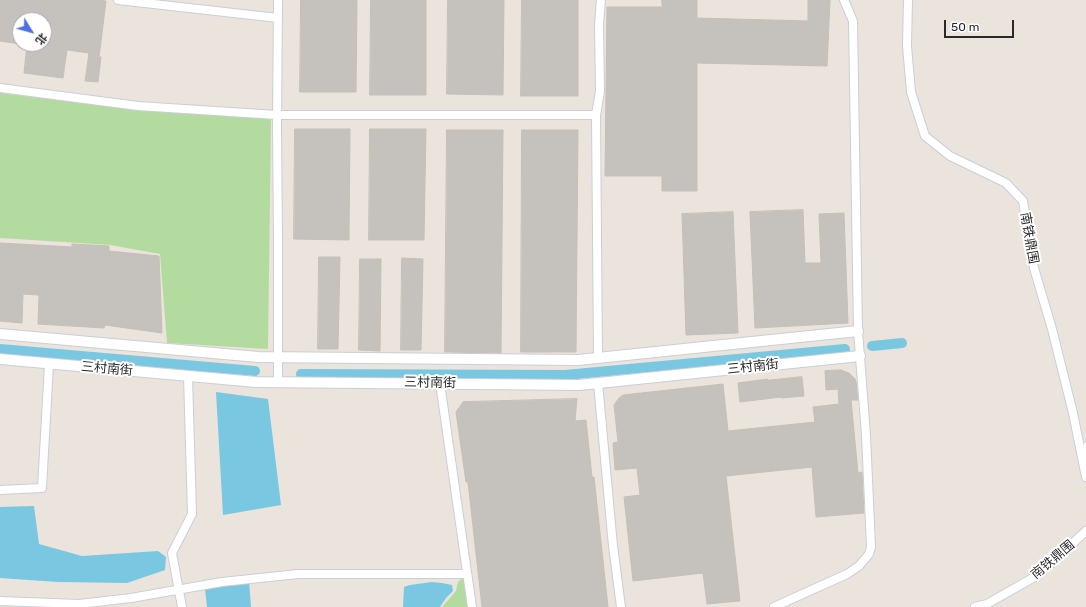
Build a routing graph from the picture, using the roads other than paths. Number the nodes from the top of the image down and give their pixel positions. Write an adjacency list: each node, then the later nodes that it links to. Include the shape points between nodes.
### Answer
1 (118, 0): 6 (street)
2 (278, 0): 6 (street)
3 (601, 0): 9 (street, via 600,91)
4 (844, 0): 10 (street, via 853,21)
5 (908, 0): 22 (street, 南铁鼎围, via 906,46 911,92 925,136 950,156 1006,183 1023,201 1034,268 1056,344)
6 (278, 18): 8 (street)
7 (0, 88): 8 (street, via 138,106)
8 (277, 115): 9 (street); 13 (street)
9 (596, 115): 14 (street)
10 (858, 331): 12 (street); 14 (street, 三村南街)
11 (0, 334): 13 (street, 三村南街)
12 (860, 356): 20 (street, 三村南街); 32 (street, via 866,435 871,547 869,554 848,574)
13 (279, 357): 14 (street, 三村南街, via 578,360); 18 (street)
14 (598, 358)
15 (0, 359): 16 (street, 三村南街)
16 (49, 364): 17 (street, 三村南街); 24 (street, via 42,488)
17 (188, 376): 18 (street, 三村南街); 27 (street, via 192,514 172,553)
18 (278, 382): 19 (street, 三村南街)
19 (440, 383): 20 (street, 三村南街); 26 (street)
20 (598, 383): 31 (street)
21 (1086, 444): 22 (lane)
22 (1084, 467): 23 (street, 南铁鼎围)
23 (1086, 477)
24 (0, 490)
25 (1086, 532): 33 (street, 南铁鼎围, via 1038,576 987,604)
26 (467, 574): 27 (street, via 298,574); 30 (street)
27 (178, 589): 28 (street, via 79,604); 29 (street)
28 (0, 601)
29 (182, 607)
30 (472, 607)
31 (621, 607)
32 (774, 607)
33 (975, 607)

